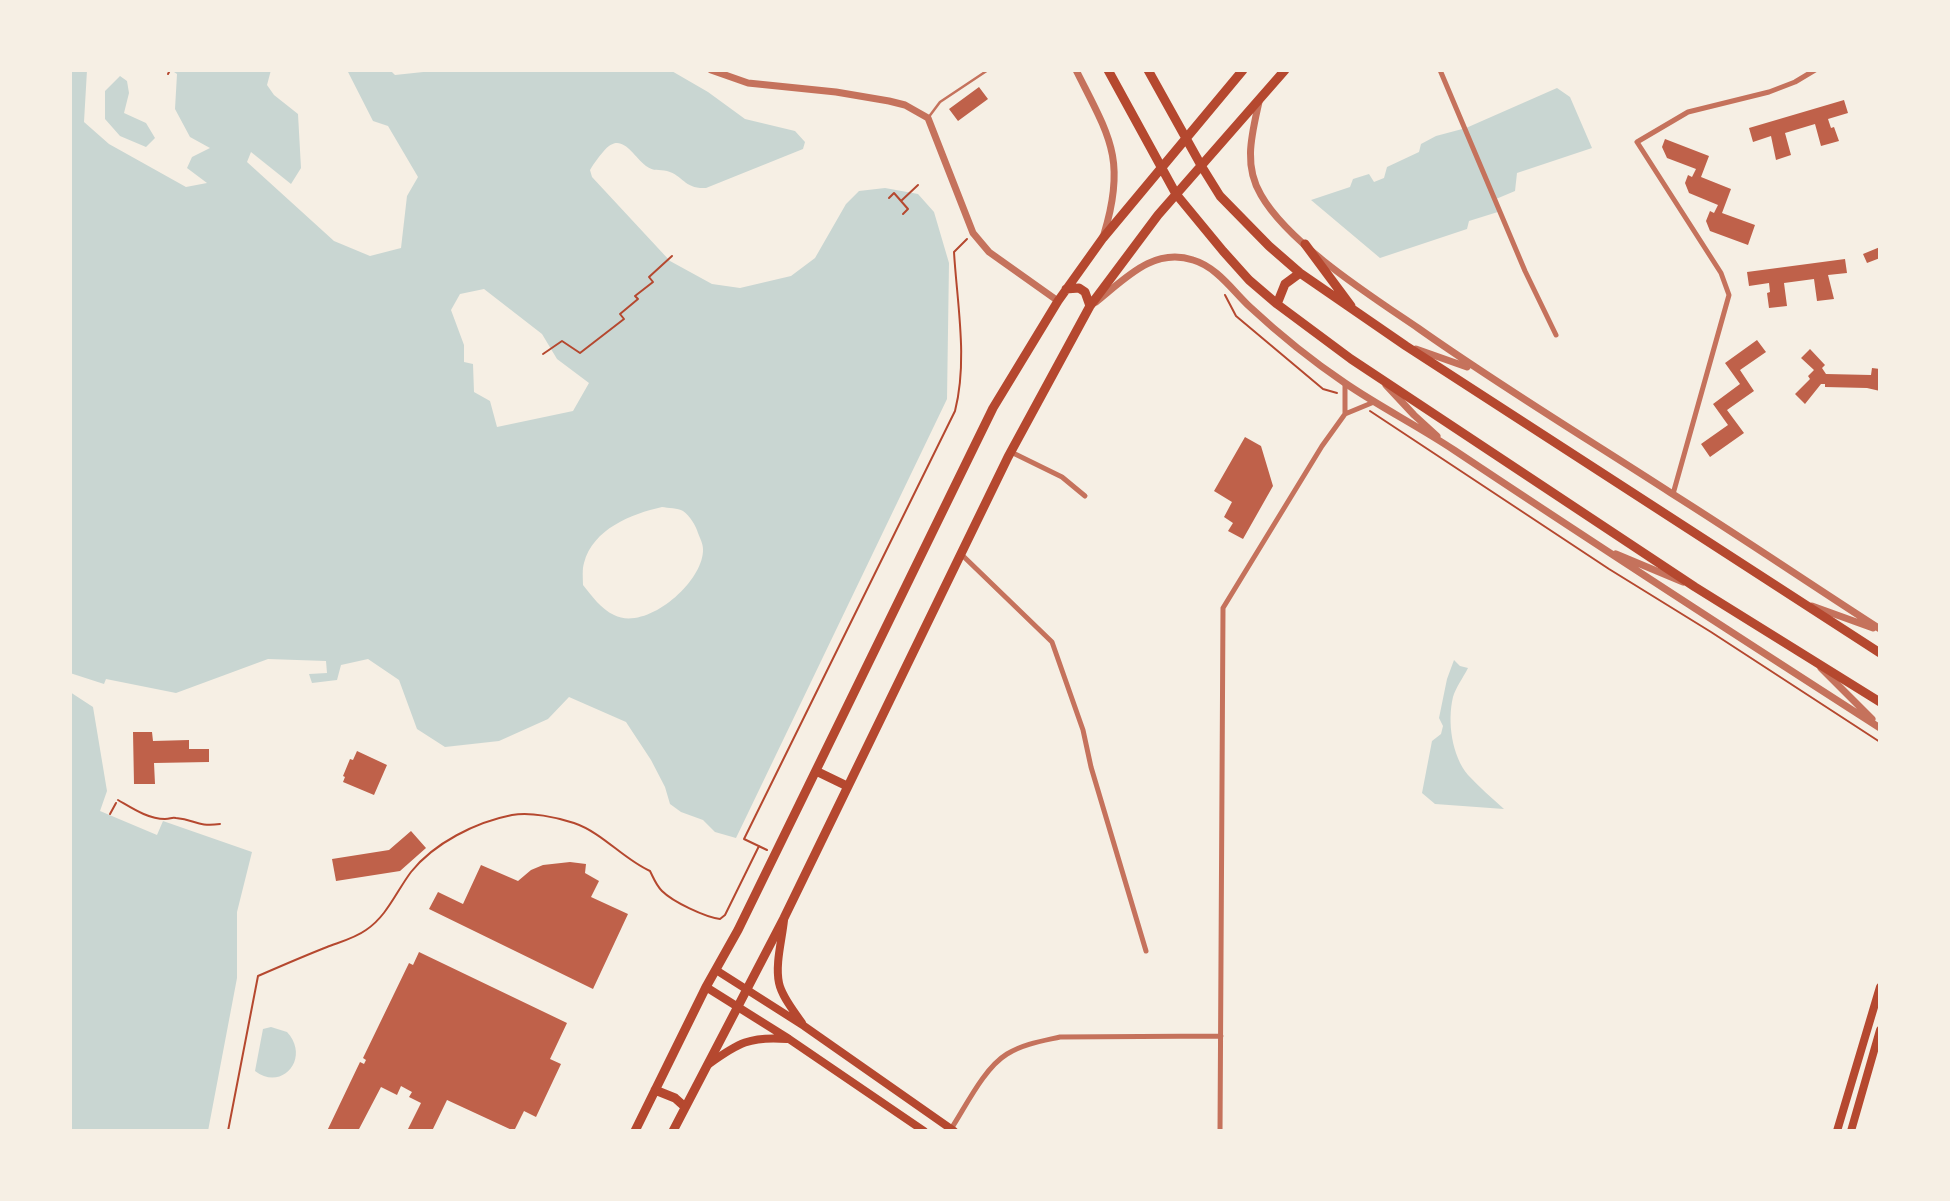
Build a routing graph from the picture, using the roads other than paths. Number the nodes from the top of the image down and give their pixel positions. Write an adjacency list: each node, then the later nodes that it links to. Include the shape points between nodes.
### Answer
1 (711, 70): 11 (street, via 748,83 888,101)
2 (988, 70): 11 (lane, via 940,102)
3 (1076, 70): 16 (street, via 1113,154 1113,206)
4 (1108, 70): 14 (main road)
5 (1148, 70): 12 (main road)
6 (1244, 70): 12 (main road)
7 (1285, 70): 10 (main road)
8 (1440, 70): 24 (street)
9 (1815, 70): 33 (street, via 1769,92 1688,112 1637,142 1721,273 1729,295)
10 (1259, 102): 13 (main road); 17 (street, via 1250,154 1254,180 1276,216)
11 (928, 118): 20 (street, via 973,233 989,252)
12 (1186, 138): 13 (main road); 14 (main road)
13 (1202, 167): 15 (main road); 18 (main road, via 1220,196)
14 (1161, 168): 15 (main road); 16 (main road)
15 (1176, 194): 21 (main road, via 1223,251); 22 (main road)
16 (1103, 238): 19 (main road)
17 (1305, 244): 23 (main road); 26 (street, via 1359,288)
18 (1300, 273): 21 (main road, via 1285,284); 23 (main road)
19 (1066, 289): 20 (main road); 22 (main road, via 1085,292)
20 (1058, 301): 44 (main road, via 993,408)
21 (1278, 304): 27 (main road)
22 (1090, 306): 28 (street, via 1158,259 1194,260 1220,277 1302,353); 32 (main road)
23 (1356, 313): 25 (main road)
24 (1556, 335)
25 (1406, 346): 26 (street); 38 (main road)
26 (1478, 370): 33 (street)
27 (1378, 377): 31 (street); 37 (main road)
28 (1345, 383): 29 (street); 30 (street)
29 (1374, 402): 30 (street); 31 (street)
30 (1345, 414): 55 (street, via 1223,608)
31 (1450, 447): 35 (street)
32 (1011, 452): 34 (street, via 1062,477); 36 (main road)
33 (1673, 494): 39 (street)
34 (1085, 496)
35 (1599, 547): 37 (street); 43 (street)
36 (961, 554): 45 (main road); 47 (street, via 1052,642 1083,730)
37 (1695, 587): 41 (main road)
38 (1800, 601): 39 (street); 40 (main road)
39 (1880, 630)
40 (1880, 653)
41 (1808, 655): 42 (main road); 43 (street)
42 (1880, 702)
43 (1880, 728)
44 (816, 771): 45 (main road); 48 (main road)
45 (847, 786): 46 (main road)
46 (784, 918): 51 (main road); 53 (main road, via 778,982)
47 (1146, 951)
48 (716, 970): 49 (main road); 51 (main road)
49 (706, 987): 52 (main road); 60 (main road)
50 (1880, 987): 67 (main road)
51 (748, 988): 52 (main road); 53 (main road)
52 (738, 1006): 56 (main road); 57 (main road)
53 (804, 1026): 58 (main road)
54 (1880, 1030): 68 (main road)
55 (1221, 1036): 62 (street, via 1059,1037 1033,1042 991,1066); 66 (street)
56 (789, 1039): 57 (main road, via 751,1039); 59 (main road)
57 (706, 1066): 61 (main road)
58 (866, 1070): 59 (main road, via 858,1072); 62 (main road)
59 (858, 1086): 65 (main road)
60 (655, 1090): 61 (main road); 63 (main road)
61 (685, 1107): 64 (main road)
62 (953, 1130)
63 (635, 1131)
64 (673, 1131)
65 (924, 1131)
66 (1220, 1131)
67 (1837, 1131)
68 (1852, 1131)

